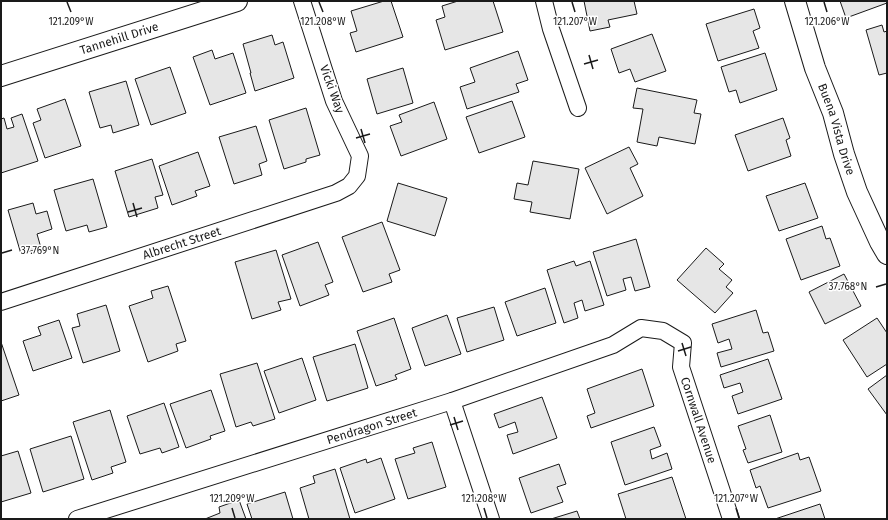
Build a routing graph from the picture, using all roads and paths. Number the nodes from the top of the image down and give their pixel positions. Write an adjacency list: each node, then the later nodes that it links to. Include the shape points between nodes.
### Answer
1 (237, 1): 5 (street, Tannehill Drive)
2 (302, 1): 7 (street, Vicki Way, via 334,101 360,156)
3 (544, 1): 6 (street)
4 (795, 1): 8 (street, Buena Vista Drive, via 857,192)
5 (1, 76)
6 (578, 108)
7 (357, 176): 9 (street, Albrecht Street, via 349,186 336,193)
8 (887, 254)
9 (1, 302)
10 (663, 331): 11 (street, Pendragon Street, via 641,328 613,345); 14 (street, Cornwall Avenue, via 682,343 681,366)
11 (452, 401): 12 (street, Pendragon Street); 13 (street)
12 (77, 519)
13 (491, 519)
14 (731, 519)

